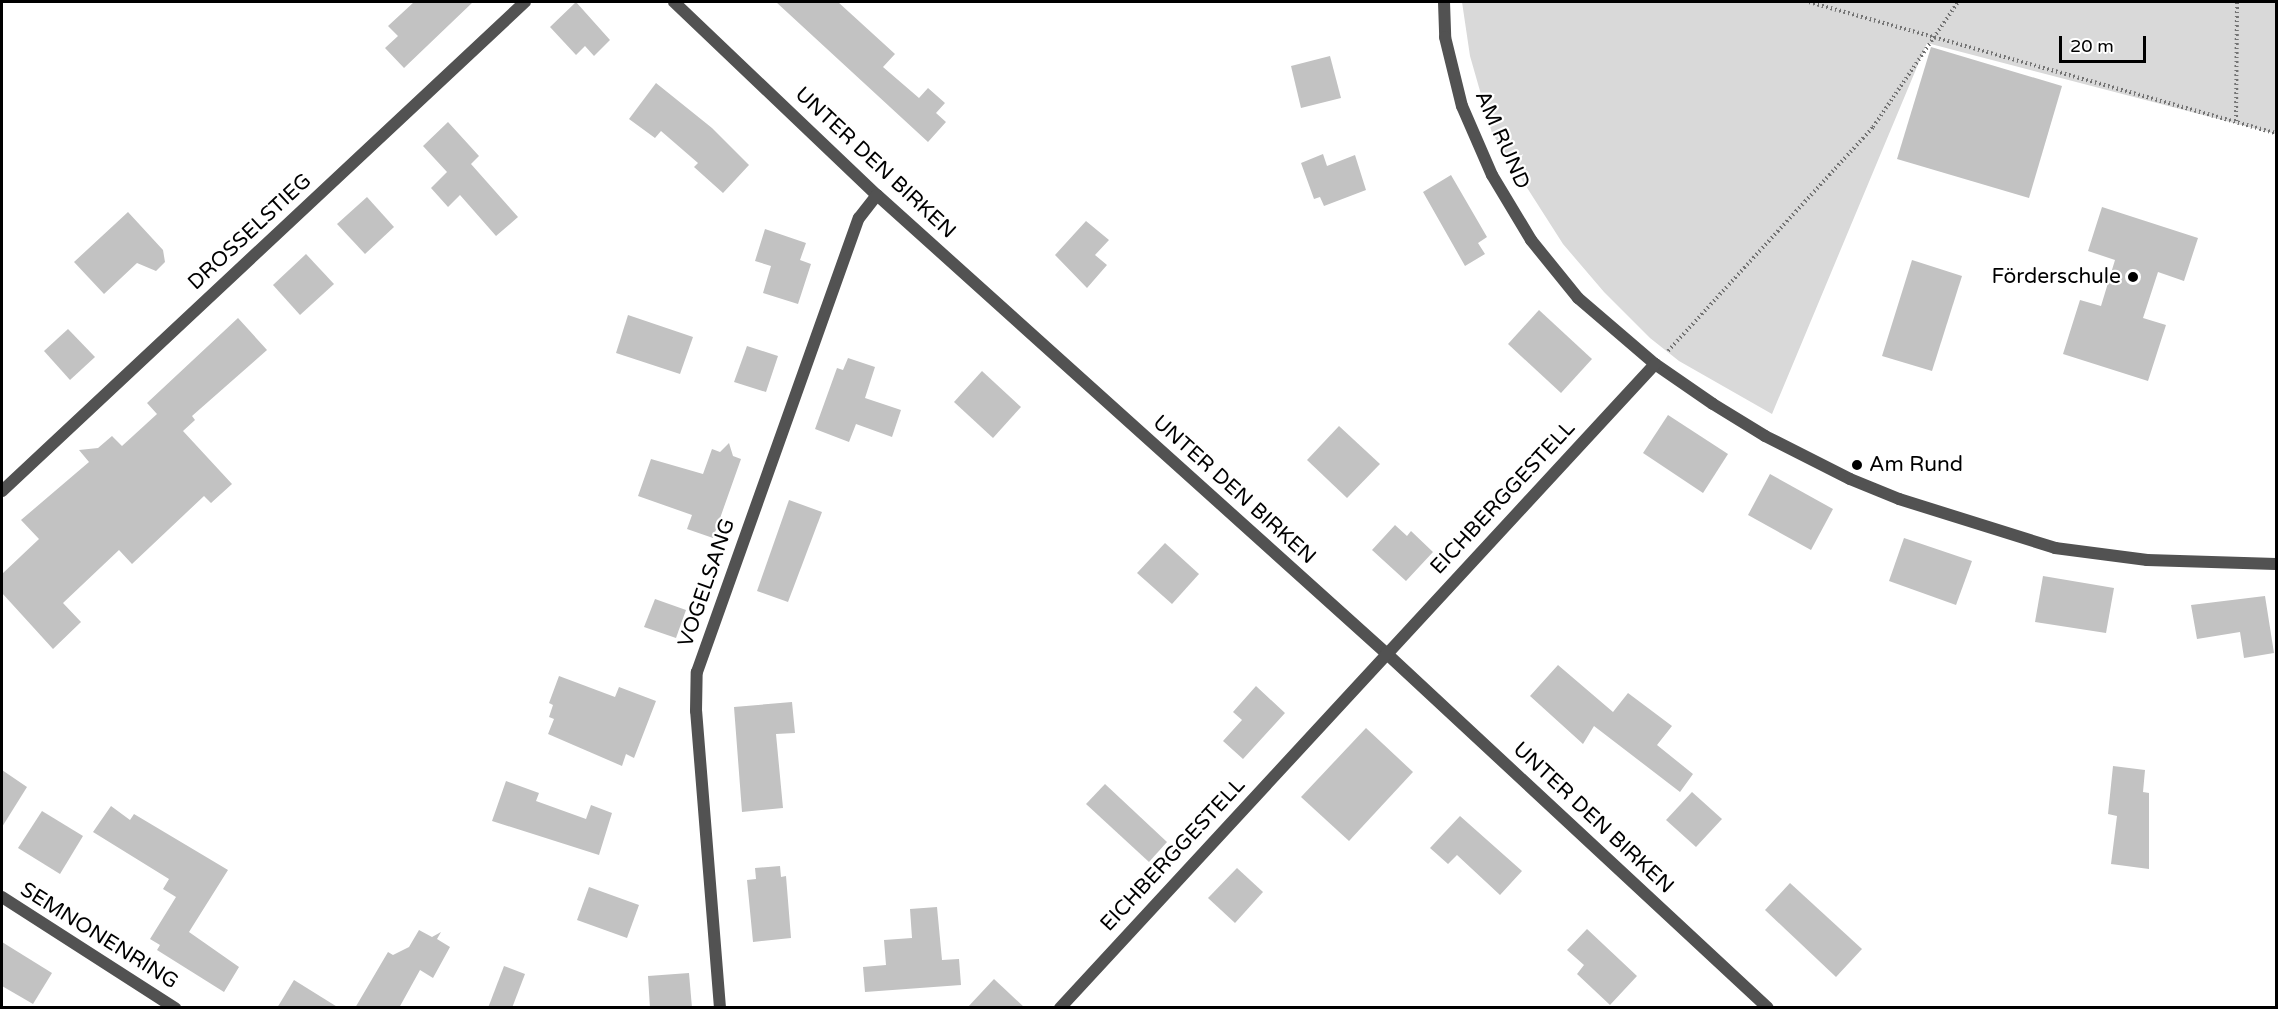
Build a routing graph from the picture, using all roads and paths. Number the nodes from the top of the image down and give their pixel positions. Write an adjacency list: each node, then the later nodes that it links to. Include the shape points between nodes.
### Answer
1 (525, 2): 12 (street, DROSSELSTIEG)
2 (674, 2): 10 (street, UNTER DEN BIRKEN)
3 (1444, 2): 11 (street, AM RUND, via 1445,37 1462,106 1492,175 1532,240 1578,298)
4 (1809, 2): 7 (path)
5 (1958, 2): 7 (path)
6 (2237, 2): 8 (path)
7 (1933, 36): 8 (path); 11 (path, via 1873,127)
8 (2236, 122): 9 (path)
9 (2277, 133)
10 (877, 195): 14 (street, UNTER DEN BIRKEN); 17 (street, VOGELSANG, via 859,218 697,672 696,711)
11 (1655, 364): 13 (street, AM RUND, via 1765,436 1840,474 1982,527 2055,548 2147,560); 14 (street, EICHBERGGESTELL)
12 (2, 491)
13 (2277, 564)
14 (1386, 653): 18 (street, EICHBERGGESTELL); 19 (street, UNTER DEN BIRKEN)
15 (2, 897): 16 (street, SEMNONENRING)
16 (176, 1008)
17 (720, 1008)
18 (1060, 1008)
19 (1767, 1008)

